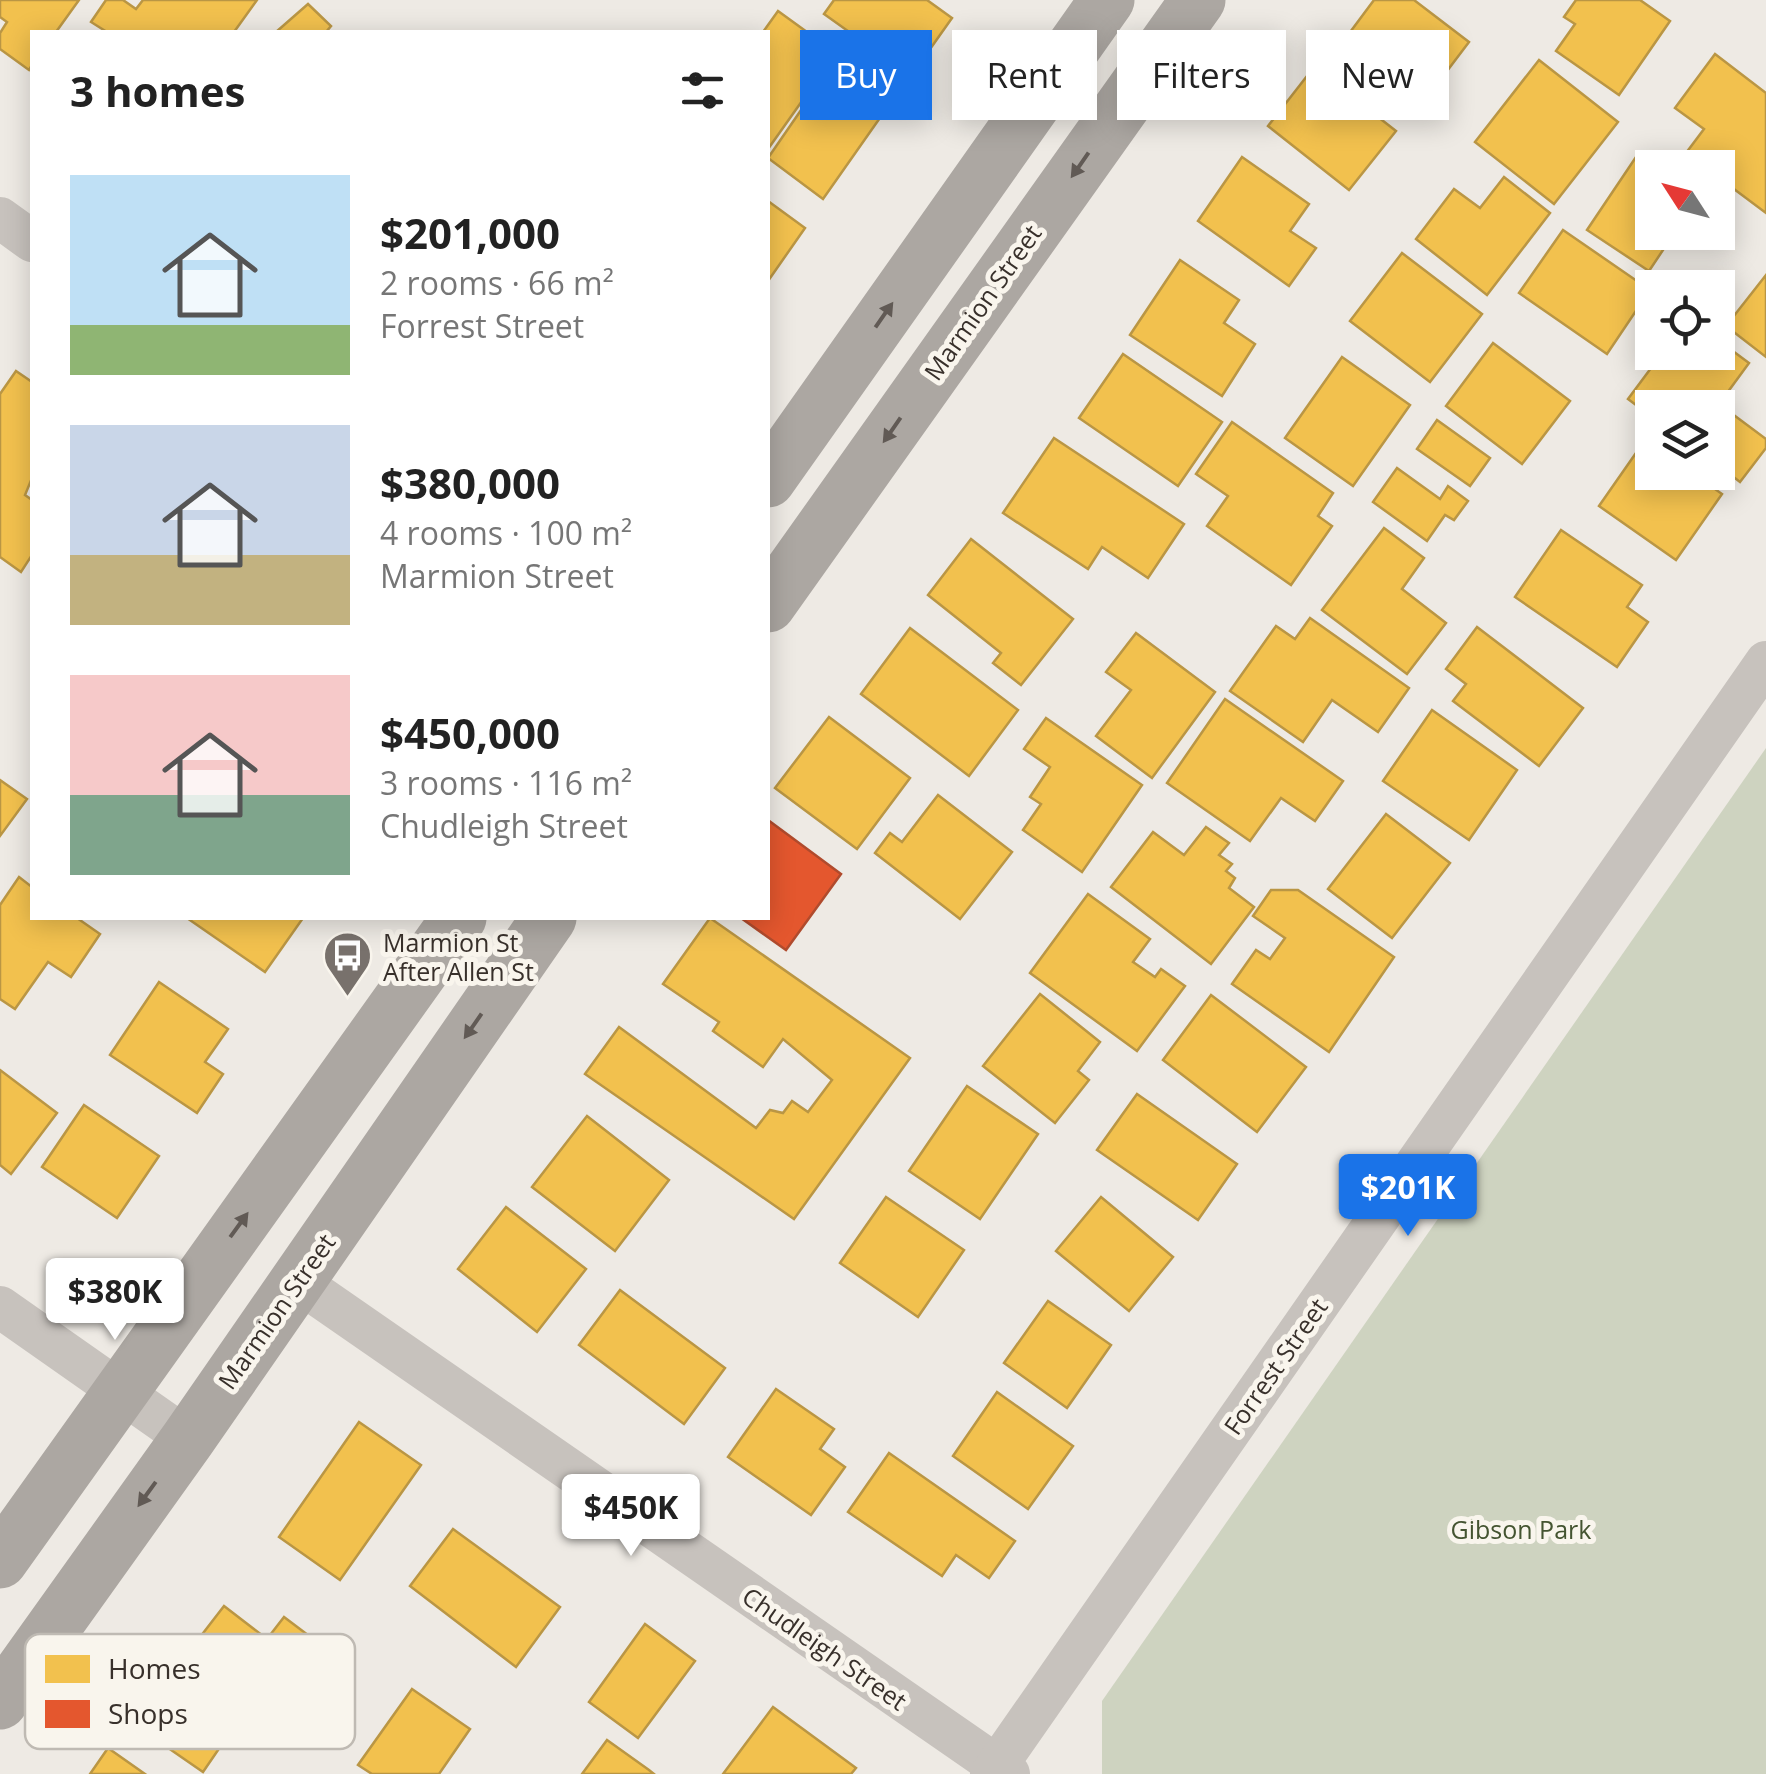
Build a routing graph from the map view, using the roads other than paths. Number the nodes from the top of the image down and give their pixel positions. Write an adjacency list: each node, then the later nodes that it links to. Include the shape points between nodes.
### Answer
1 (1107, 0): 5 (main road, one-way to 1)
2 (1198, 0): 6 (main road, Marmion Street, one-way to 6)
3 (0, 218): 4 (street)
4 (30, 240)
5 (770, 477)
6 (770, 602)
7 (1766, 662): 18 (street, Forrest Street)
8 (458, 920): 12 (main road, one-way to 8)
9 (548, 920): 10 (main road, Marmion Street, one-way to 10)
10 (297, 1281): 13 (main road, Marmion Street); 18 (street, Chudleigh Street)
11 (0, 1307): 12 (street)
12 (120, 1391): 13 (street); 14 (main road)
13 (188, 1439): 15 (main road, Marmion Street, one-way to 15)
14 (0, 1562)
15 (49, 1634)
16 (25, 1667): 17 (main road, Marmion Street, one-way to 17)
17 (0, 1702)
18 (999, 1771)

